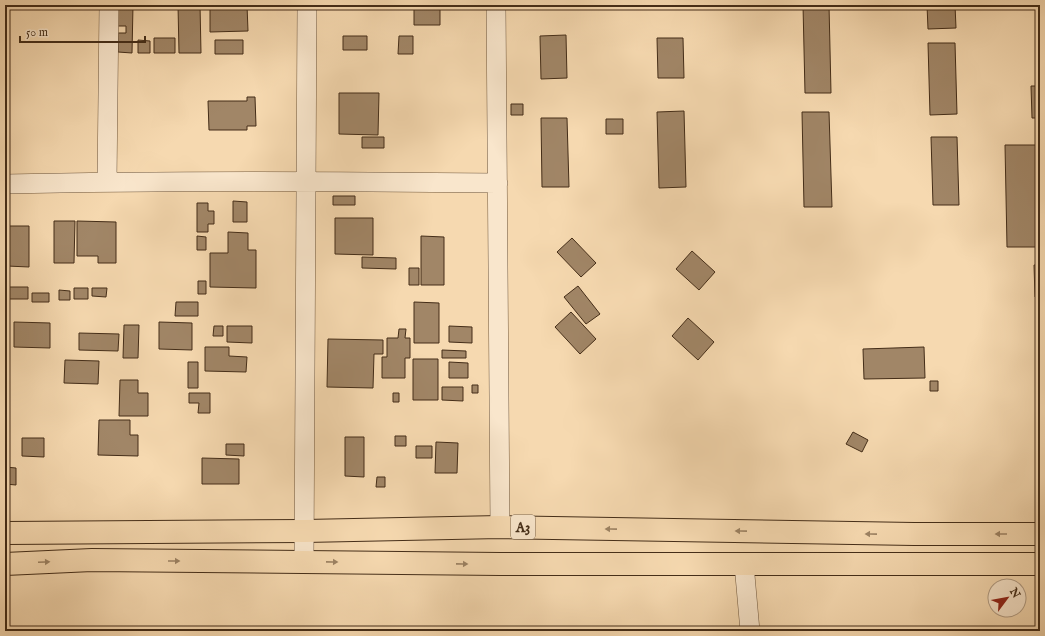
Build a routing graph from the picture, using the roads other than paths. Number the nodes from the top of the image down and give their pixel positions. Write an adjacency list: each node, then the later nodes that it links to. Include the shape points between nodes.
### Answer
1 (109, 5): 5 (street)
2 (307, 5): 4 (street)
3 (496, 5): 6 (street)
4 (307, 181): 5 (street); 6 (street); 9 (street)
5 (107, 182): 7 (street)
6 (498, 183): 8 (street)
7 (5, 184)
8 (500, 527): 9 (highway, A3); 11 (highway, A3, one-way to 8)
9 (305, 531): 10 (highway, A3); 12 (street)
10 (5, 533)
11 (1040, 534)
12 (304, 562): 13 (highway, one-way to 12, via 92,560); 14 (highway, one-way to 14)
13 (5, 564)
14 (744, 564): 15 (highway); 16 (street)
15 (1040, 564)
16 (750, 631)

